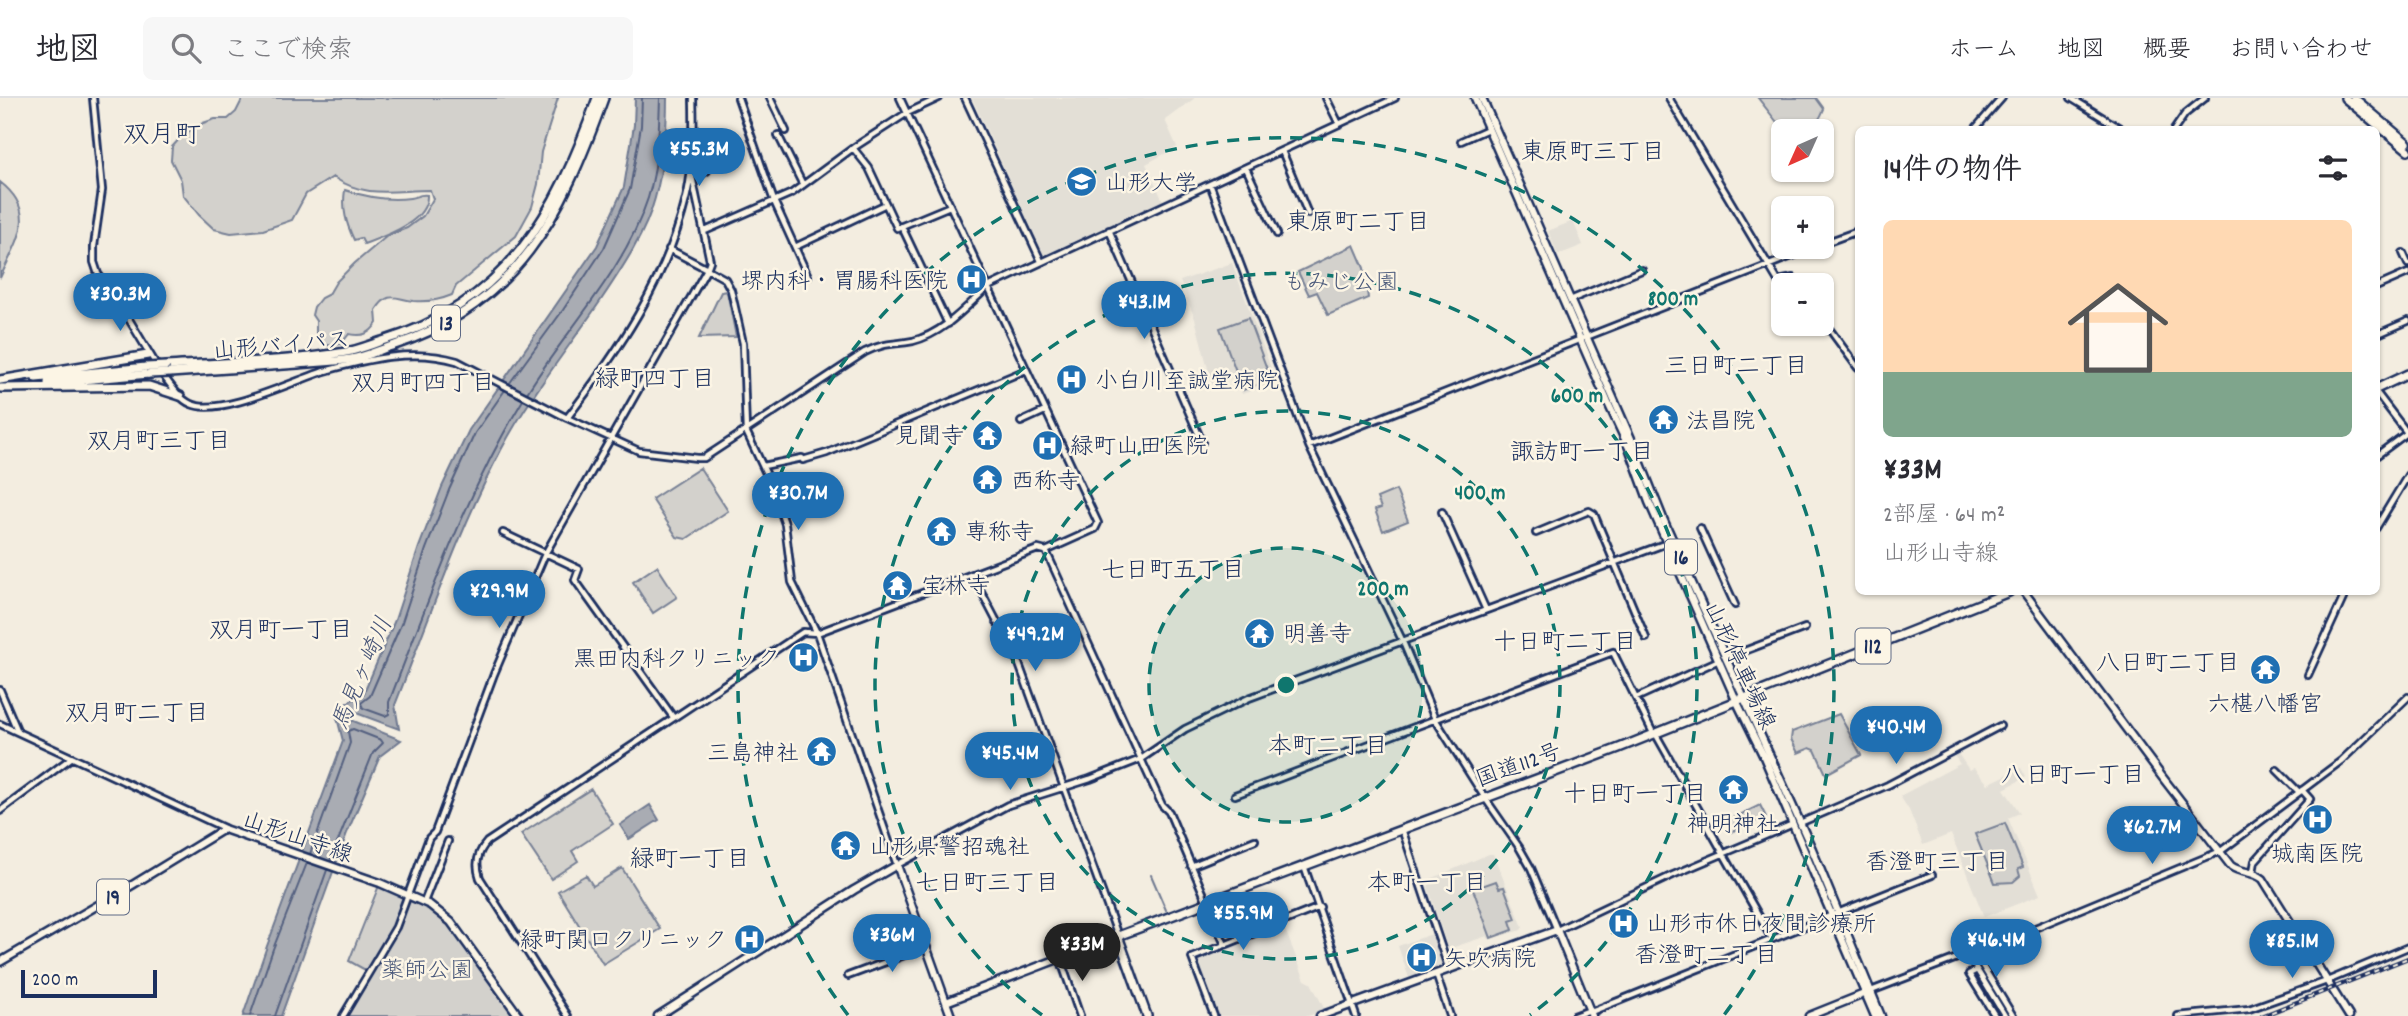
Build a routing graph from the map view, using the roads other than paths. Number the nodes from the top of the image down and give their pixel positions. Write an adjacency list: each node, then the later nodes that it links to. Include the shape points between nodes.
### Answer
1 (93, 98): 72 (street, via 102,190 94,262)
2 (597, 98): 74 (highway, 山形バイパス / 13, via 582,140 537,229 513,261 460,307 411,333 348,352)
3 (604, 98): 74 (highway, 山形バイパス / 13, via 589,141 543,231 517,266 465,313 414,339 353,359)
4 (693, 98): 37 (street)
5 (738, 98): 41 (street)
6 (770, 98): 28 (street)
7 (900, 98): 20 (street)
8 (939, 98): 20 (street)
9 (965, 98): 56 (street)
10 (1326, 98): 22 (street)
11 (1395, 98): 22 (street)
12 (1475, 98): 27 (main road, 山形停車場線 / 16)
13 (1482, 98): 66 (main road, 山形停車場線 / 16)
14 (1669, 98): 57 (street)
15 (2003, 98): 23 (street)
16 (2071, 98): 24 (street)
17 (2205, 98): 25 (street)
18 (2345, 98): 21 (highway)
19 (2354, 98): 21 (highway)
20 (907, 114): 32 (street); 44 (street)
21 (2376, 123): 31 (highway)
22 (1339, 124): 34 (street)
23 (1978, 126)
24 (2116, 126)
25 (2177, 126)
26 (2380, 126): 33 (highway)
27 (1488, 129): 30 (street); 71 (main road, 山形停車場線 / 16)
28 (786, 131)
29 (778, 135): 39 (street)
30 (1461, 141)
31 (2408, 144)
32 (853, 148): 39 (street); 42 (street, via 869,168)
33 (2408, 150)
34 (1282, 151): 35 (street); 45 (street)
35 (1246, 168): 38 (street); 50 (street)
36 (707, 171): 37 (street, via 698,176)
37 (691, 172): 40 (street); 43 (street)
38 (1210, 184): 47 (street); 88 (street)
39 (803, 185): 41 (street)
40 (686, 199): 43 (street); 53 (street)
41 (774, 201): 48 (street); 52 (street)
42 (886, 204): 46 (street, via 897,228); 52 (street)
43 (698, 205): 48 (street)
44 (950, 206): 46 (street); 65 (street)
45 (1308, 214)
46 (902, 227): 68 (street)
47 (1109, 230): 56 (street); 87 (street)
48 (705, 231): 59 (street, via 710,261)
49 (1855, 232): 51 (street)
50 (1277, 234)
51 (1834, 240)
52 (795, 247): 63 (street)
53 (669, 249): 59 (street); 82 (street, via 615,354)
54 (2403, 253): 58 (street)
55 (1781, 259): 57 (street)
56 (1041, 261): 65 (street)
57 (1767, 264): 61 (street); 71 (street)
58 (2408, 264)
59 (706, 269): 84 (street, via 725,279 731,290 743,343); 86 (street)
60 (1642, 270): 66 (street)
61 (1773, 273)
62 (2408, 273): 64 (street)
63 (808, 276)
64 (2380, 285)
65 (988, 287): 68 (street); 75 (street)
66 (1570, 300): 71 (main road, 山形停車場線 / 16)
67 (2408, 321): 69 (street)
68 (948, 325): 84 (street, via 926,337 881,344 865,352)
69 (2380, 333)
70 (1834, 335): 73 (street)
71 (1583, 338): 88 (street); 97 (main road, 山形停車場線 / 16); 111 (main road, 山形停車場線 / 16)
72 (148, 355): 77 (highway); 79 (street)
73 (1855, 364)
74 (168, 370): 77 (highway, 山形バイパス / 13, bridge)
75 (1026, 370): 81 (street); 90 (street, via 827,453)
76 (2408, 374): 78 (highway)
77 (0, 384): 79 (highway, via 149,386)
78 (2380, 389)
79 (180, 396): 82 (street, via 189,404 213,405 375,360 437,355)
80 (2380, 397): 85 (street)
81 (1045, 411): 83 (street); 98 (street, via 1098,523 1095,530)
82 (567, 418): 86 (street)
83 (1021, 422)
84 (746, 431): 86 (street, via 704,458 639,451); 90 (street)
85 (2407, 434): 89 (street)
86 (609, 438): 99 (street)
87 (1202, 442)
88 (1309, 446): 110 (street)
89 (2380, 453)
90 (763, 466): 108 (street, via 785,524 792,582)
91 (2408, 475): 93 (street)
92 (1442, 512): 106 (street)
93 (2380, 521)
94 (1700, 528): 105 (street)
95 (1536, 533): 100 (street, via 1589,511)
96 (503, 534): 99 (street)
97 (1667, 543): 100 (street); 111 (main road, 山形停車場線 / 16)
98 (1045, 551): 101 (street, via 1038,549); 124 (street)
99 (545, 554): 117 (street, via 579,569 575,580); 143 (street)
100 (1615, 562): 106 (street); 109 (street)
101 (972, 573): 108 (street); 126 (street, via 1018,664)
102 (2001, 595): 116 (highway, 国道112号 / 112)
103 (2026, 595): 136 (main road)
104 (2345, 595): 112 (street)
105 (1735, 605)
106 (1486, 610): 110 (street)
107 (1805, 628): 111 (street)
108 (817, 633): 117 (street, via 803,632); 138 (street)
109 (1646, 638)
110 (1403, 642): 118 (street); 124 (street, via 1214,713)
111 (1722, 660): 115 (street); 116 (main road, 山形停車場線 / 16)
112 (2308, 675)
113 (0, 690): 121 (street)
114 (2408, 697): 127 (street, via 2341,761)
115 (1636, 698): 118 (street, via 1613,652); 122 (street)
116 (1740, 699): 122 (highway, 国道112号 / 112); 131 (main road, 山形停車場線 / 16)
117 (673, 717): 169 (street, via 491,839 479,852 476,868 480,878)
118 (1435, 719): 128 (street); 129 (street)
119 (0, 724): 121 (street)
120 (2000, 726): 131 (street, via 1888,785)
121 (19, 733): 123 (street)
122 (1654, 733): 129 (highway, 国道112号 / 112); 137 (street)
123 (71, 758): 130 (street); 133 (street)
124 (1141, 759): 126 (street); 139 (street)
125 (2277, 770): 127 (street)
126 (1063, 788): 138 (street, via 1008,806); 149 (street)
127 (2301, 791): 136 (street); 141 (street, via 2310,799 2255,861)
128 (1235, 795)
129 (1485, 797): 132 (highway, 国道112号 / 112); 148 (street, via 1525,857)
130 (0, 811)
131 (1796, 824): 137 (street); 147 (main road, 山形停車場線 / 16)
132 (1402, 828): 140 (highway, 国道112号 / 112); 158 (street)
133 (224, 829): 143 (main road, 山形山寺線); 157 (main road, 山形山寺線 / 19)
134 (1255, 840): 139 (street)
135 (448, 841): 144 (street)
136 (2221, 851): 141 (main road, via 2237,870); 154 (street)
137 (1722, 854): 148 (street); 150 (street)
138 (897, 865): 152 (main road); 170 (main road)
139 (1191, 866): 145 (street)
140 (1304, 866): 145 (highway, 国道112号 / 112); 146 (street)
141 (2253, 872): 162 (main road, via 2263,879)
142 (1932, 875): 147 (street)
143 (410, 895): 144 (main road, 山形山寺線); 167 (street)
144 (424, 902): 168 (main road, 山形山寺線, via 451,922)
145 (1206, 903): 149 (highway, 国道112号 / 112); 151 (street)
146 (1320, 908): 151 (street); 165 (street)
147 (1835, 914): 150 (street); 163 (main road, 山形停車場線 / 16)
148 (1557, 930): 158 (main road); 166 (main road)
149 (1118, 936): 156 (main road); 173 (highway)
150 (1772, 939): 166 (street)
151 (1225, 945): 174 (street, via 1192,958)
152 (926, 947): 161 (street); 164 (main road)
153 (2408, 947): 162 (street)
154 (1975, 952): 155 (street); 184 (street)
155 (1968, 955): 159 (street); 163 (street)
156 (1060, 958): 164 (main road); 172 (street)
157 (0, 962)
158 (1449, 970): 160 (main road)
159 (1977, 970): 182 (street, via 1969,974); 183 (street)
160 (1436, 974): 165 (main road); 177 (street)
161 (848, 976)
162 (2327, 981): 185 (street, via 2249,1009); 186 (main road)
163 (1868, 993): 179 (main road); 180 (main road, 山形停車場線 / 16); 181 (main road, 山形停車場線 / 16)
164 (946, 1002): 171 (main road)
165 (1352, 1005): 175 (main road); 176 (street)
166 (1591, 1013): 178 (street)
167 (343, 1016)
168 (519, 1016)
169 (568, 1016)
170 (658, 1016)
171 (951, 1016)
172 (1080, 1016)
173 (1147, 1016)
174 (1214, 1016)
175 (1320, 1016)
176 (1356, 1016)
177 (1450, 1016)
178 (1574, 1016)
179 (1809, 1016)
180 (1875, 1016)
181 (1881, 1016)
182 (1995, 1016)
183 (2005, 1016)
184 (2013, 1016)
185 (2178, 1016)
186 (2348, 1016)

